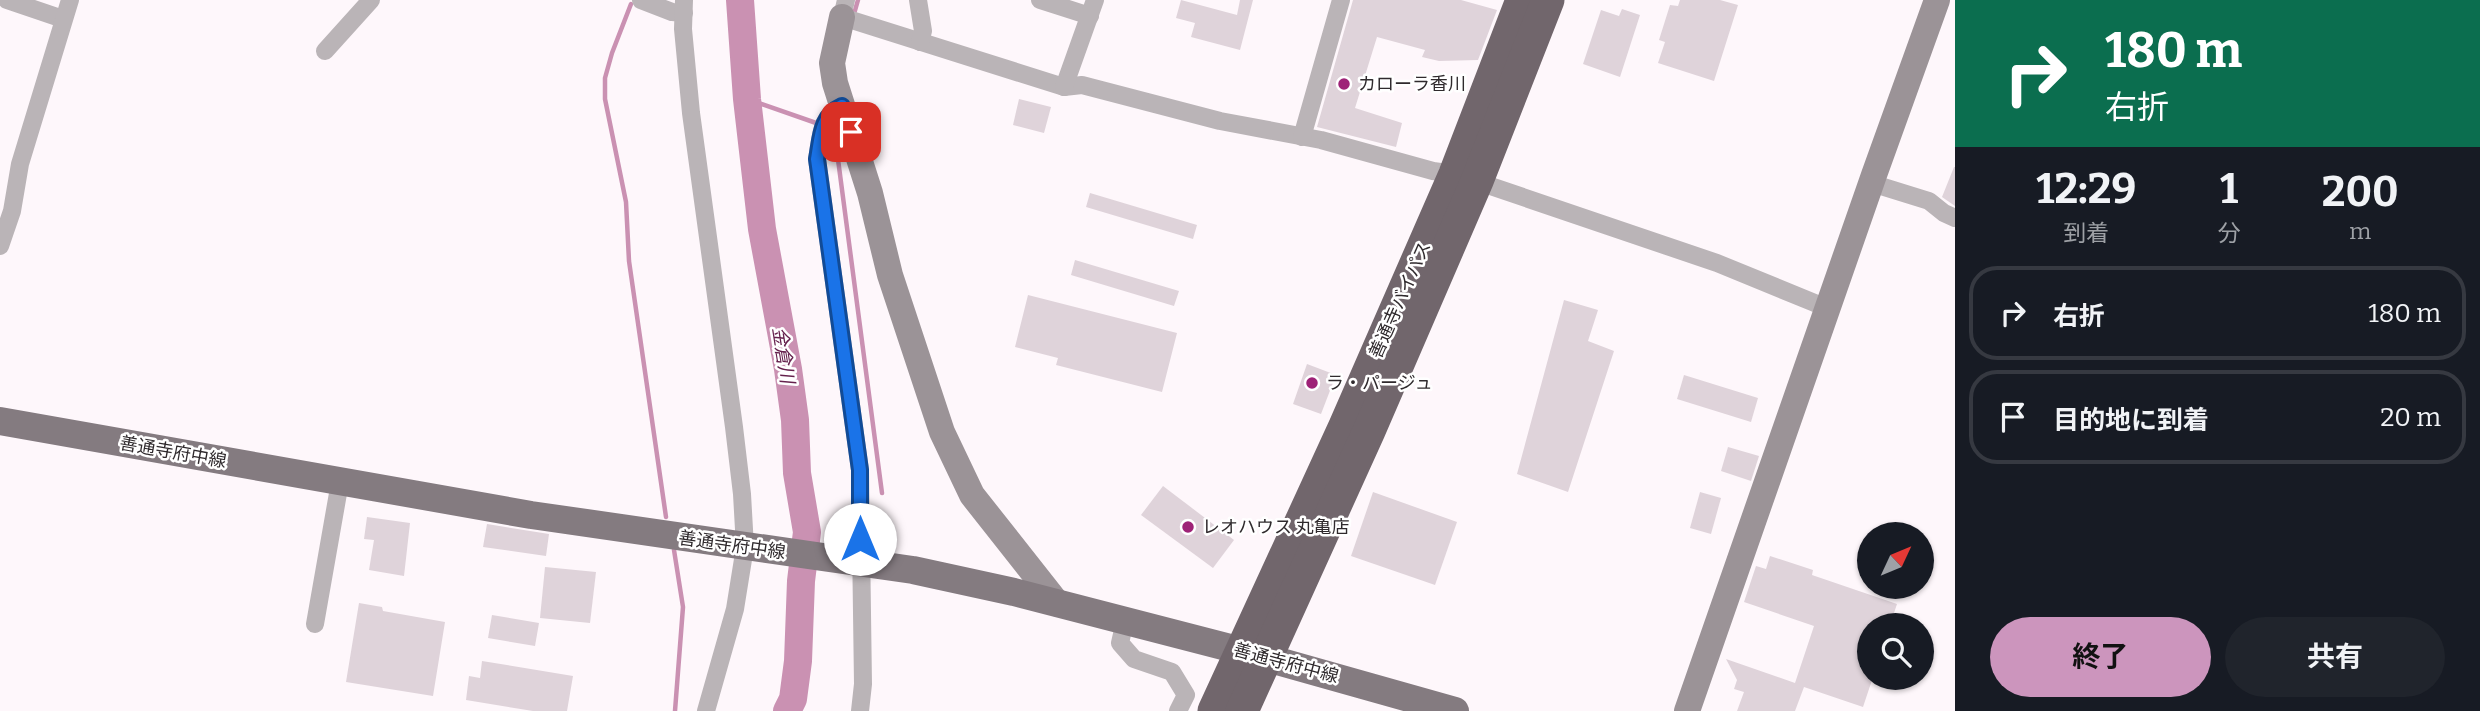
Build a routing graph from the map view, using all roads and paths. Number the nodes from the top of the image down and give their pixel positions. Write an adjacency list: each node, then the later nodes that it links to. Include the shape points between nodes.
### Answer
1 (7, 0): 14 (street)
2 (70, 0): 14 (street)
3 (640, 0): 11 (street, via 672,12)
4 (918, 0): 15 (street, via 923,31)
5 (1040, 0): 12 (street)
6 (1341, 0): 19 (street)
7 (1522, 0): 20 (highway, 善通寺バイパス)
8 (1548, 0): 20 (highway, 善通寺バイパス)
9 (1937, 0): 21 (street)
10 (368, 1): 16 (street)
11 (684, 7): 27 (street, via 691,113)
12 (1092, 8): 17 (street)
13 (844, 9): 15 (street); 18 (street, via 832,63)
14 (63, 19): 23 (street)
15 (920, 42): 17 (street)
16 (325, 51)
17 (1064, 87): 19 (street, via 1082,85)
18 (830, 118): 28 (street, via 817,159 860,470); 29 (street, via 870,193 890,275 942,432 972,495)
19 (1302, 137): 20 (street)
20 (1466, 178): 24 (street, via 1717,263); 32 (highway, 善通寺バイパス, via 1369,431)
21 (1871, 183): 22 (street, via 1929,201); 24 (street)
22 (1955, 218)
23 (0, 246)
24 (1827, 308): 39 (street)
25 (0, 421): 26 (main road, 善通寺府中線)
26 (340, 482): 27 (main road, 善通寺府中線); 31 (street)
27 (752, 548): 28 (main road, 善通寺府中線); 34 (street)
28 (853, 562): 29 (main road, 善通寺府中線, via 967,581); 35 (street, via 863,684)
29 (1058, 604): 30 (main road, 善通寺府中線)
30 (1125, 621): 32 (main road, 善通寺府中線); 36 (street, via 1120,643 1134,659 1172,672 1186,695)
31 (315, 624)
32 (1255, 654): 33 (main road, 善通寺府中線); 37 (highway, 善通寺バイパス); 38 (highway, 善通寺バイパス)
33 (1445, 709)
34 (706, 711)
35 (860, 711)
36 (1178, 711)
37 (1214, 711)
38 (1242, 711)
39 (1687, 711)

